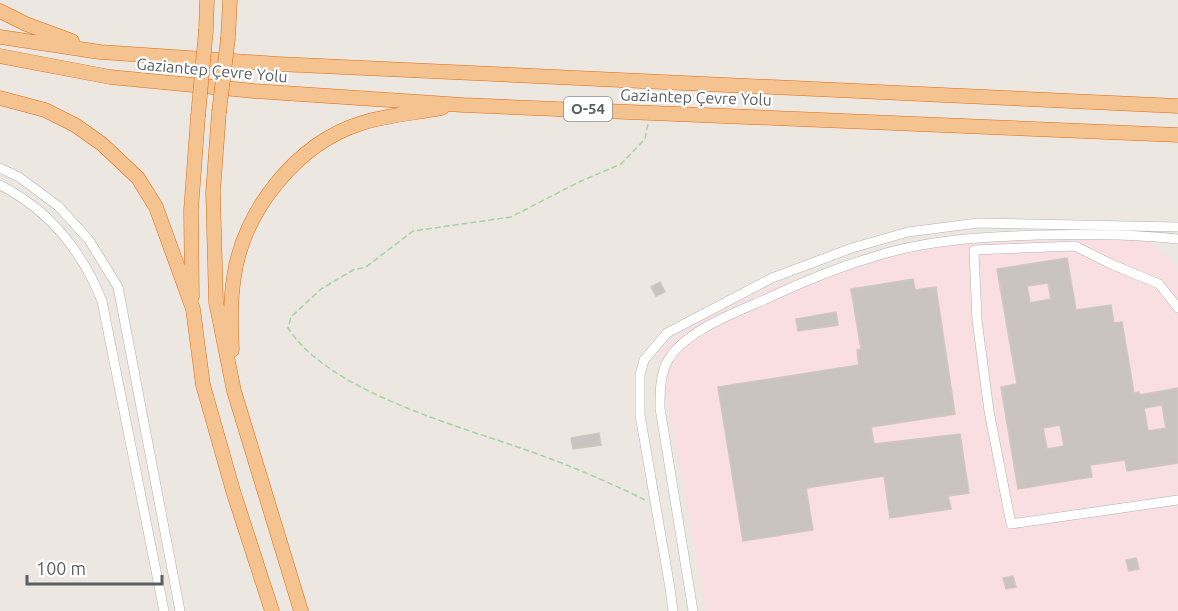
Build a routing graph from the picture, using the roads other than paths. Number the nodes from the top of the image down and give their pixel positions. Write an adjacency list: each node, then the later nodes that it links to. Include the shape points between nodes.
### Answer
1 (207, 0): 16 (highway, bridge, via 191,210)
2 (231, 0): 17 (highway, bridge, via 213,192 216,302)
3 (0, 11): 5 (highway)
4 (0, 37): 5 (highway, Gaziantep Çevre Yolu / O-54)
5 (100, 52): 9 (highway, Gaziantep Çevre Yolu / O-54, via 337,67)
6 (0, 56): 8 (highway, Gaziantep Çevre Yolu / O-54, via 110,77)
7 (0, 98): 16 (highway, via 45,110 75,125 138,178 156,207)
8 (463, 105): 10 (highway, Gaziantep Çevre Yolu / O-54); 17 (highway, via 362,123 326,139 272,189 253,218 234,275)
9 (1178, 106)
10 (1178, 135)
11 (0, 168): 23 (street, via 58,206 89,240 118,287)
12 (0, 185): 22 (street, via 45,214 60,231 82,260 102,301)
13 (1178, 227): 27 (street, via 978,223 908,232 772,278 667,333 644,360 640,415)
14 (1178, 239): 21 (street, via 1080,234 938,242 872,257 802,283 720,319 678,346 666,363 660,382 660,408)
15 (1178, 308): 18 (street, via 1159,284 1075,246 974,250 977,320 989,411 1011,524)
16 (193, 309): 19 (highway, via 203,385)
17 (234, 391): 20 (highway)
18 (1178, 500)
19 (266, 596): 24 (highway); 25 (highway)
20 (299, 604): 26 (highway)
21 (693, 610): 28 (street)
22 (164, 611)
23 (180, 611)
24 (262, 611)
25 (272, 611)
26 (309, 611)
27 (672, 611)
28 (681, 611)

